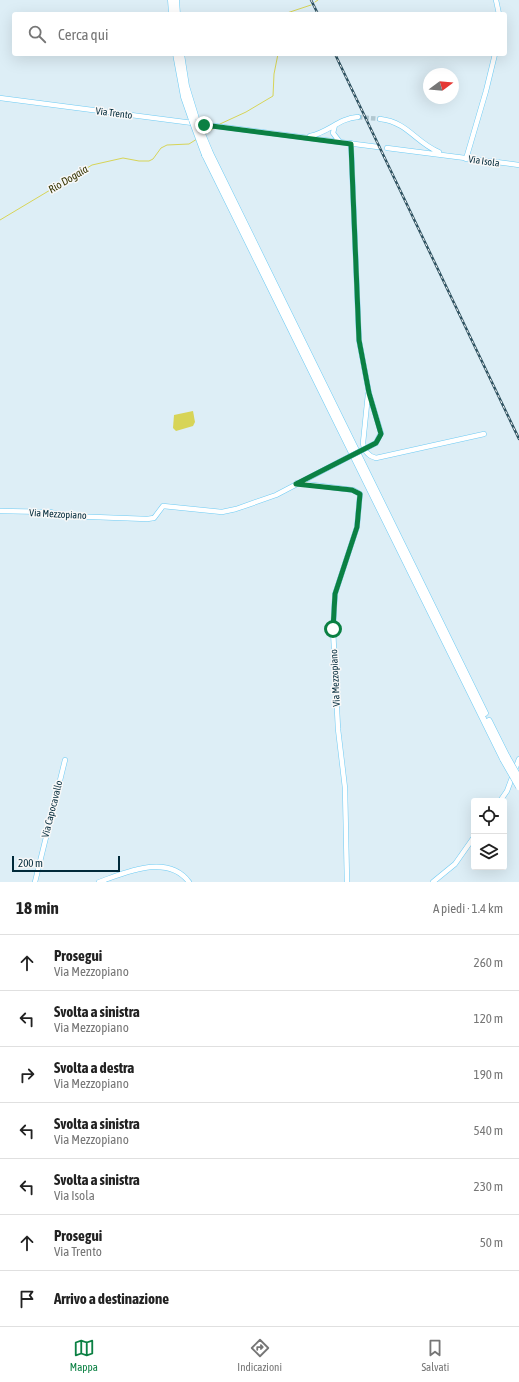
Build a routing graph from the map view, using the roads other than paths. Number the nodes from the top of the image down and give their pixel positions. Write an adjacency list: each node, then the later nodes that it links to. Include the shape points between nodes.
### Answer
1 (171, 0): 4 (highway)
2 (176, 0): 5 (highway)
3 (496, 0): 6 (street)
4 (172, 12)
5 (177, 12)
6 (499, 12)
7 (176, 56): 13 (highway, via 184,97)
8 (181, 56): 13 (highway)
9 (494, 56): 25 (street)
10 (0, 98): 16 (street, Via Trento)
11 (358, 117): 14 (street, via 347,118)
12 (380, 119): 17 (street, Via Isola, via 396,122)
13 (194, 121): 31 (highway, bridge)
14 (336, 124): 15 (street); 18 (street)
15 (327, 131): 16 (street, via 318,135); 18 (street)
16 (300, 136): 18 (street)
17 (415, 136): 20 (street, Via Isola); 23 (street)
18 (333, 138): 19 (street)
19 (351, 144): 21 (street); 27 (street, Via Mezzopiano, via 359,340)
20 (425, 145): 23 (street, via 425,150); 24 (street, Via Isola)
21 (378, 147)
22 (387, 148): 23 (street, Via Isola)
23 (419, 150): 24 (street, Via Isola)
24 (449, 156): 25 (street, Via Isola)
25 (466, 158): 26 (street, Via Isola)
26 (519, 165)
27 (368, 384): 28 (street, via 363,443 365,451 371,457); 29 (street, Via Mezzopiano, bridge, via 381,434 376,443)
28 (484, 434)
29 (296, 484): 30 (street, Via Mezzopiano, via 271,497 222,512 163,506 152,518); 41 (street, Via Mezzopiano, via 352,490 360,494 357,527 335,594 333,629 338,729 345,788)
30 (0, 511)
31 (505, 758): 34 (highway, bridge); 35 (highway, bridge)
32 (519, 759): 36 (street)
33 (65, 760): 38 (street, Via Capocavallo)
34 (519, 778)
35 (519, 787)
36 (502, 798)
37 (471, 842): 42 (street, via 455,864)
38 (35, 882)
39 (98, 882): 40 (street, via 131,870 155,867 173,870)
40 (189, 882)
41 (347, 882)
42 (433, 882)

